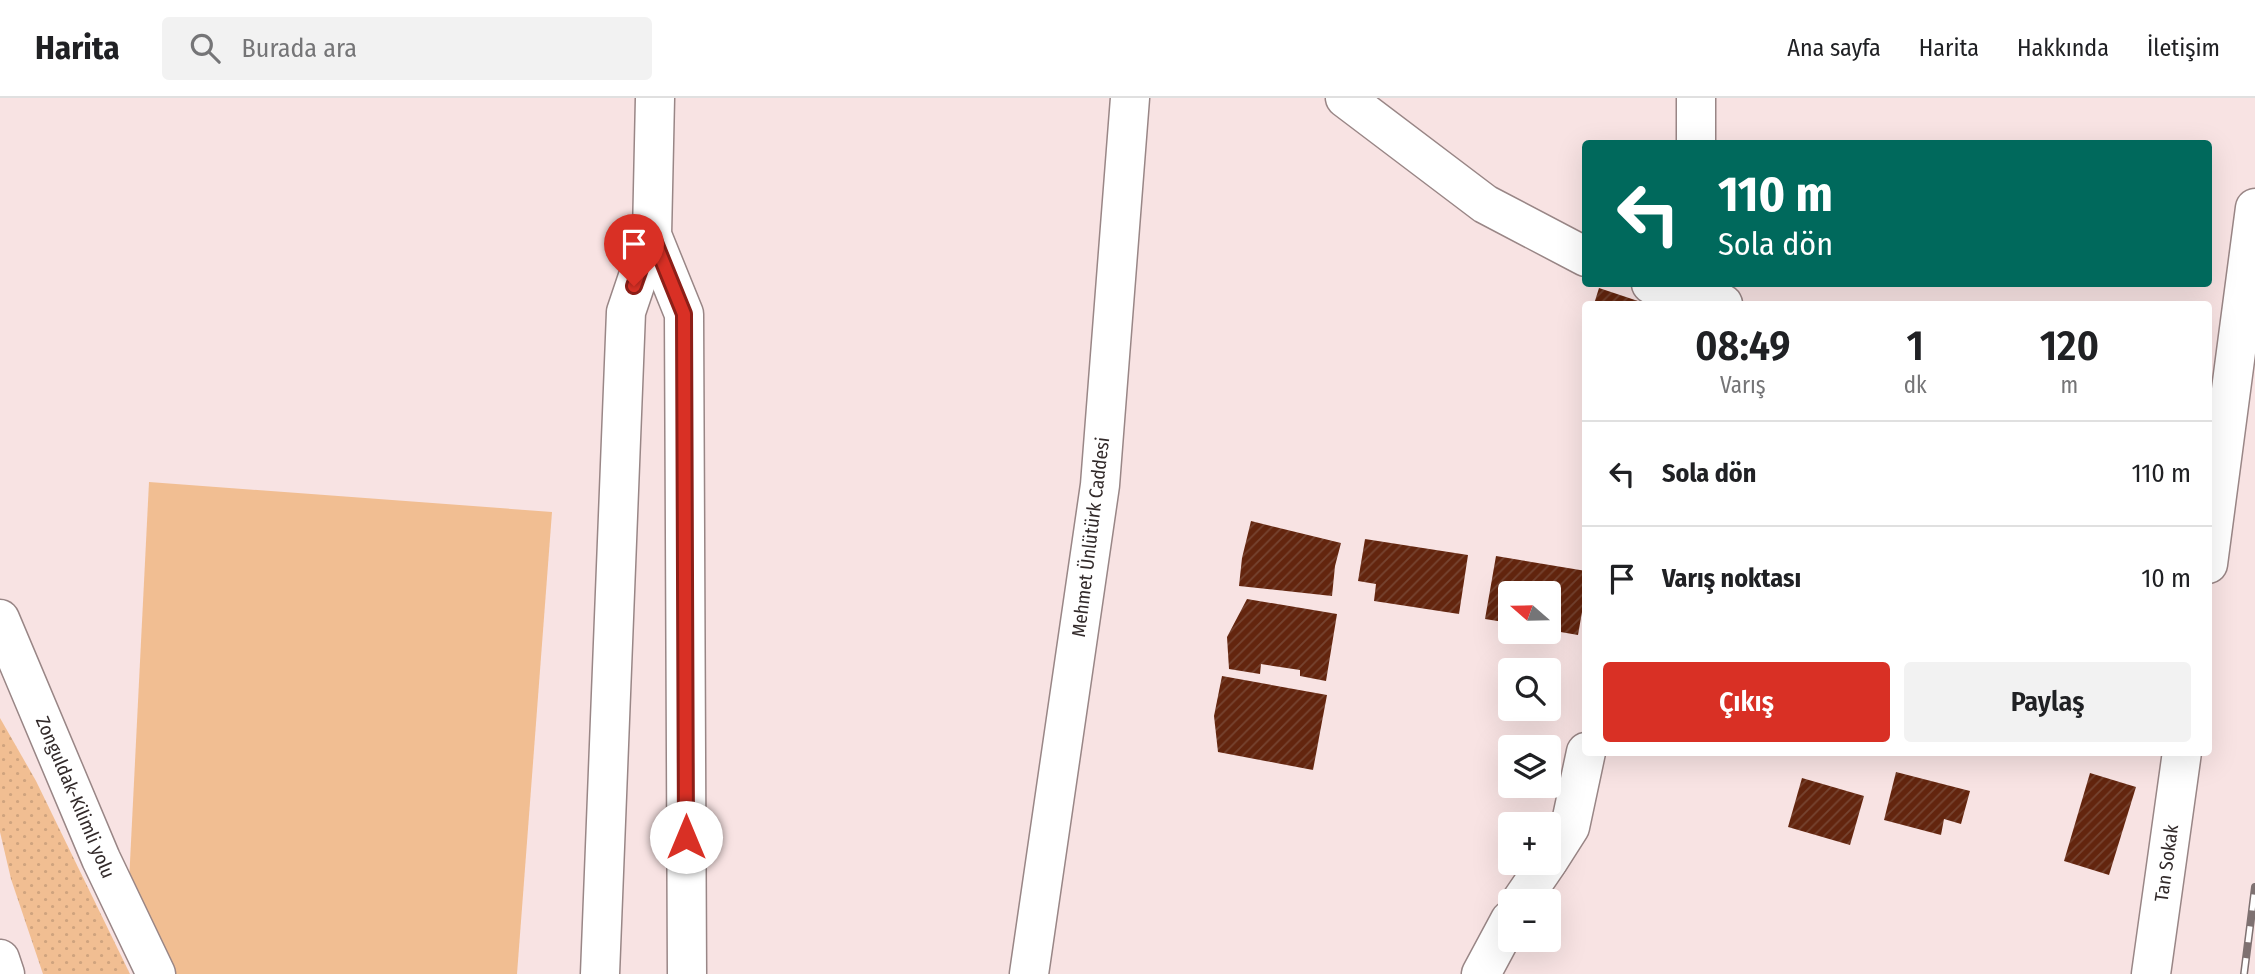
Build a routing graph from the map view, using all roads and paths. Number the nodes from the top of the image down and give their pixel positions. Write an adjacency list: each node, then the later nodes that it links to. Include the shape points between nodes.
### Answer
1 (656, 98): 7 (main road)
2 (1130, 98): 22 (main road, Mehmet Ünlütürk Caddesi, via 1100,485)
3 (1345, 98): 8 (main road, via 1485,204)
4 (1696, 98): 5 (main road)
5 (1696, 140)
6 (2255, 208): 11 (main road)
7 (652, 235): 20 (main road, via 626,312); 21 (main road, via 684,314)
8 (1582, 255)
9 (1663, 287): 10 (main road)
10 (1703, 297)
11 (2212, 516)
12 (0, 619): 19 (main road, Zonguldak-Kilimli yolu, via 101,859)
13 (1585, 756): 15 (main road, via 1570,827)
14 (2181, 756): 24 (main road, Tan Sokak)
15 (1561, 841)
16 (1498, 942): 23 (main road)
17 (0, 959): 18 (main road)
18 (5, 974)
19 (156, 974)
20 (600, 974)
21 (687, 974)
22 (1029, 974)
23 (1481, 974)
24 (2151, 974)

